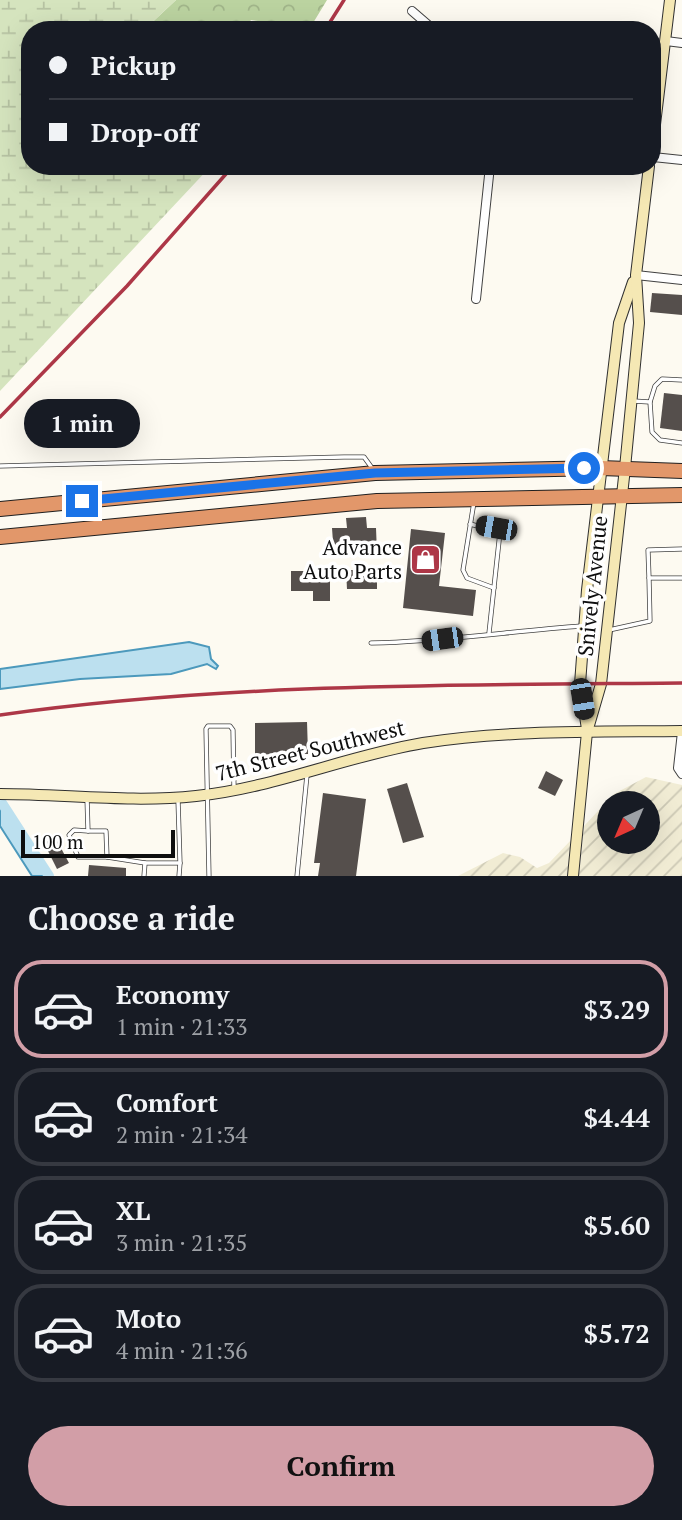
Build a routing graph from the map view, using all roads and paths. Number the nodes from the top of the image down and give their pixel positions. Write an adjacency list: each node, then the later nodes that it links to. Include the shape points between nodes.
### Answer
1 (670, 0): 4 (street)
2 (412, 11): 3 (street)
3 (424, 21)
4 (667, 41): 5 (street); 6 (street)
5 (682, 43)
6 (661, 84)
7 (661, 158): 8 (street)
8 (682, 160)
9 (489, 175): 13 (street)
10 (648, 175): 11 (street, Snively Avenue)
11 (636, 275): 12 (street); 15 (street, Snively Avenue, via 639,323); 19 (street, Snively Avenue, via 619,323)
12 (682, 280)
13 (476, 299)
14 (682, 380): 16 (lane, via 662,379)
15 (631, 401): 16 (lane); 20 (street, Snively Avenue)
16 (650, 402): 17 (lane, via 652,432 660,440)
17 (682, 443)
18 (0, 466): 22 (lane, via 364,457)
19 (601, 468): 20 (highway); 22 (highway); 25 (street, Snively Avenue)
20 (625, 468): 21 (highway); 23 (street, Snively Avenue)
21 (682, 471)
22 (375, 473): 27 (highway)
23 (621, 495): 24 (highway); 25 (highway); 35 (street, Snively Avenue)
24 (682, 495)
25 (597, 496): 26 (highway); 34 (street, Snively Avenue)
26 (474, 497): 28 (lane); 29 (highway, via 305,505)
27 (0, 509)
28 (470, 524): 33 (lane, via 463,570 467,578); 33 (lane, via 500,531)
29 (0, 537)
30 (682, 549): 31 (lane, via 648,550)
31 (649, 578): 32 (lane); 35 (lane, via 650,621)
32 (682, 578)
33 (494, 588): 36 (lane)
34 (584, 626): 36 (lane); 39 (street, Snively Avenue, via 580,684)
35 (607, 631): 39 (street, Snively Avenue, via 601,684)
36 (489, 633): 37 (lane, via 420,643)
37 (371, 643)
38 (682, 731): 39 (street, 7th Street Southwest); 41 (street, via 678,768)
39 (587, 732): 40 (street, 7th Street Southwest, via 421,743); 55 (street)
40 (307, 773): 42 (street, 7th Street Southwest); 54 (lane)
41 (682, 774)
42 (234, 791): 44 (street, 7th Street Southwest); 44 (lane, via 233,730 208,726)
43 (5, 794): 45 (street, 7th Street Southwest)
44 (207, 794): 46 (street, 7th Street Southwest); 53 (lane)
45 (87, 796): 46 (street, 7th Street Southwest); 47 (lane)
46 (178, 798): 50 (lane)
47 (88, 831): 48 (lane, via 106,831); 48 (lane, via 74,830 69,835 79,857)
48 (107, 857): 49 (lane)
49 (145, 863): 50 (lane); 51 (lane)
50 (180, 863): 52 (lane)
51 (144, 876)
52 (179, 876)
53 (209, 876)
54 (297, 876)
55 (573, 876)

